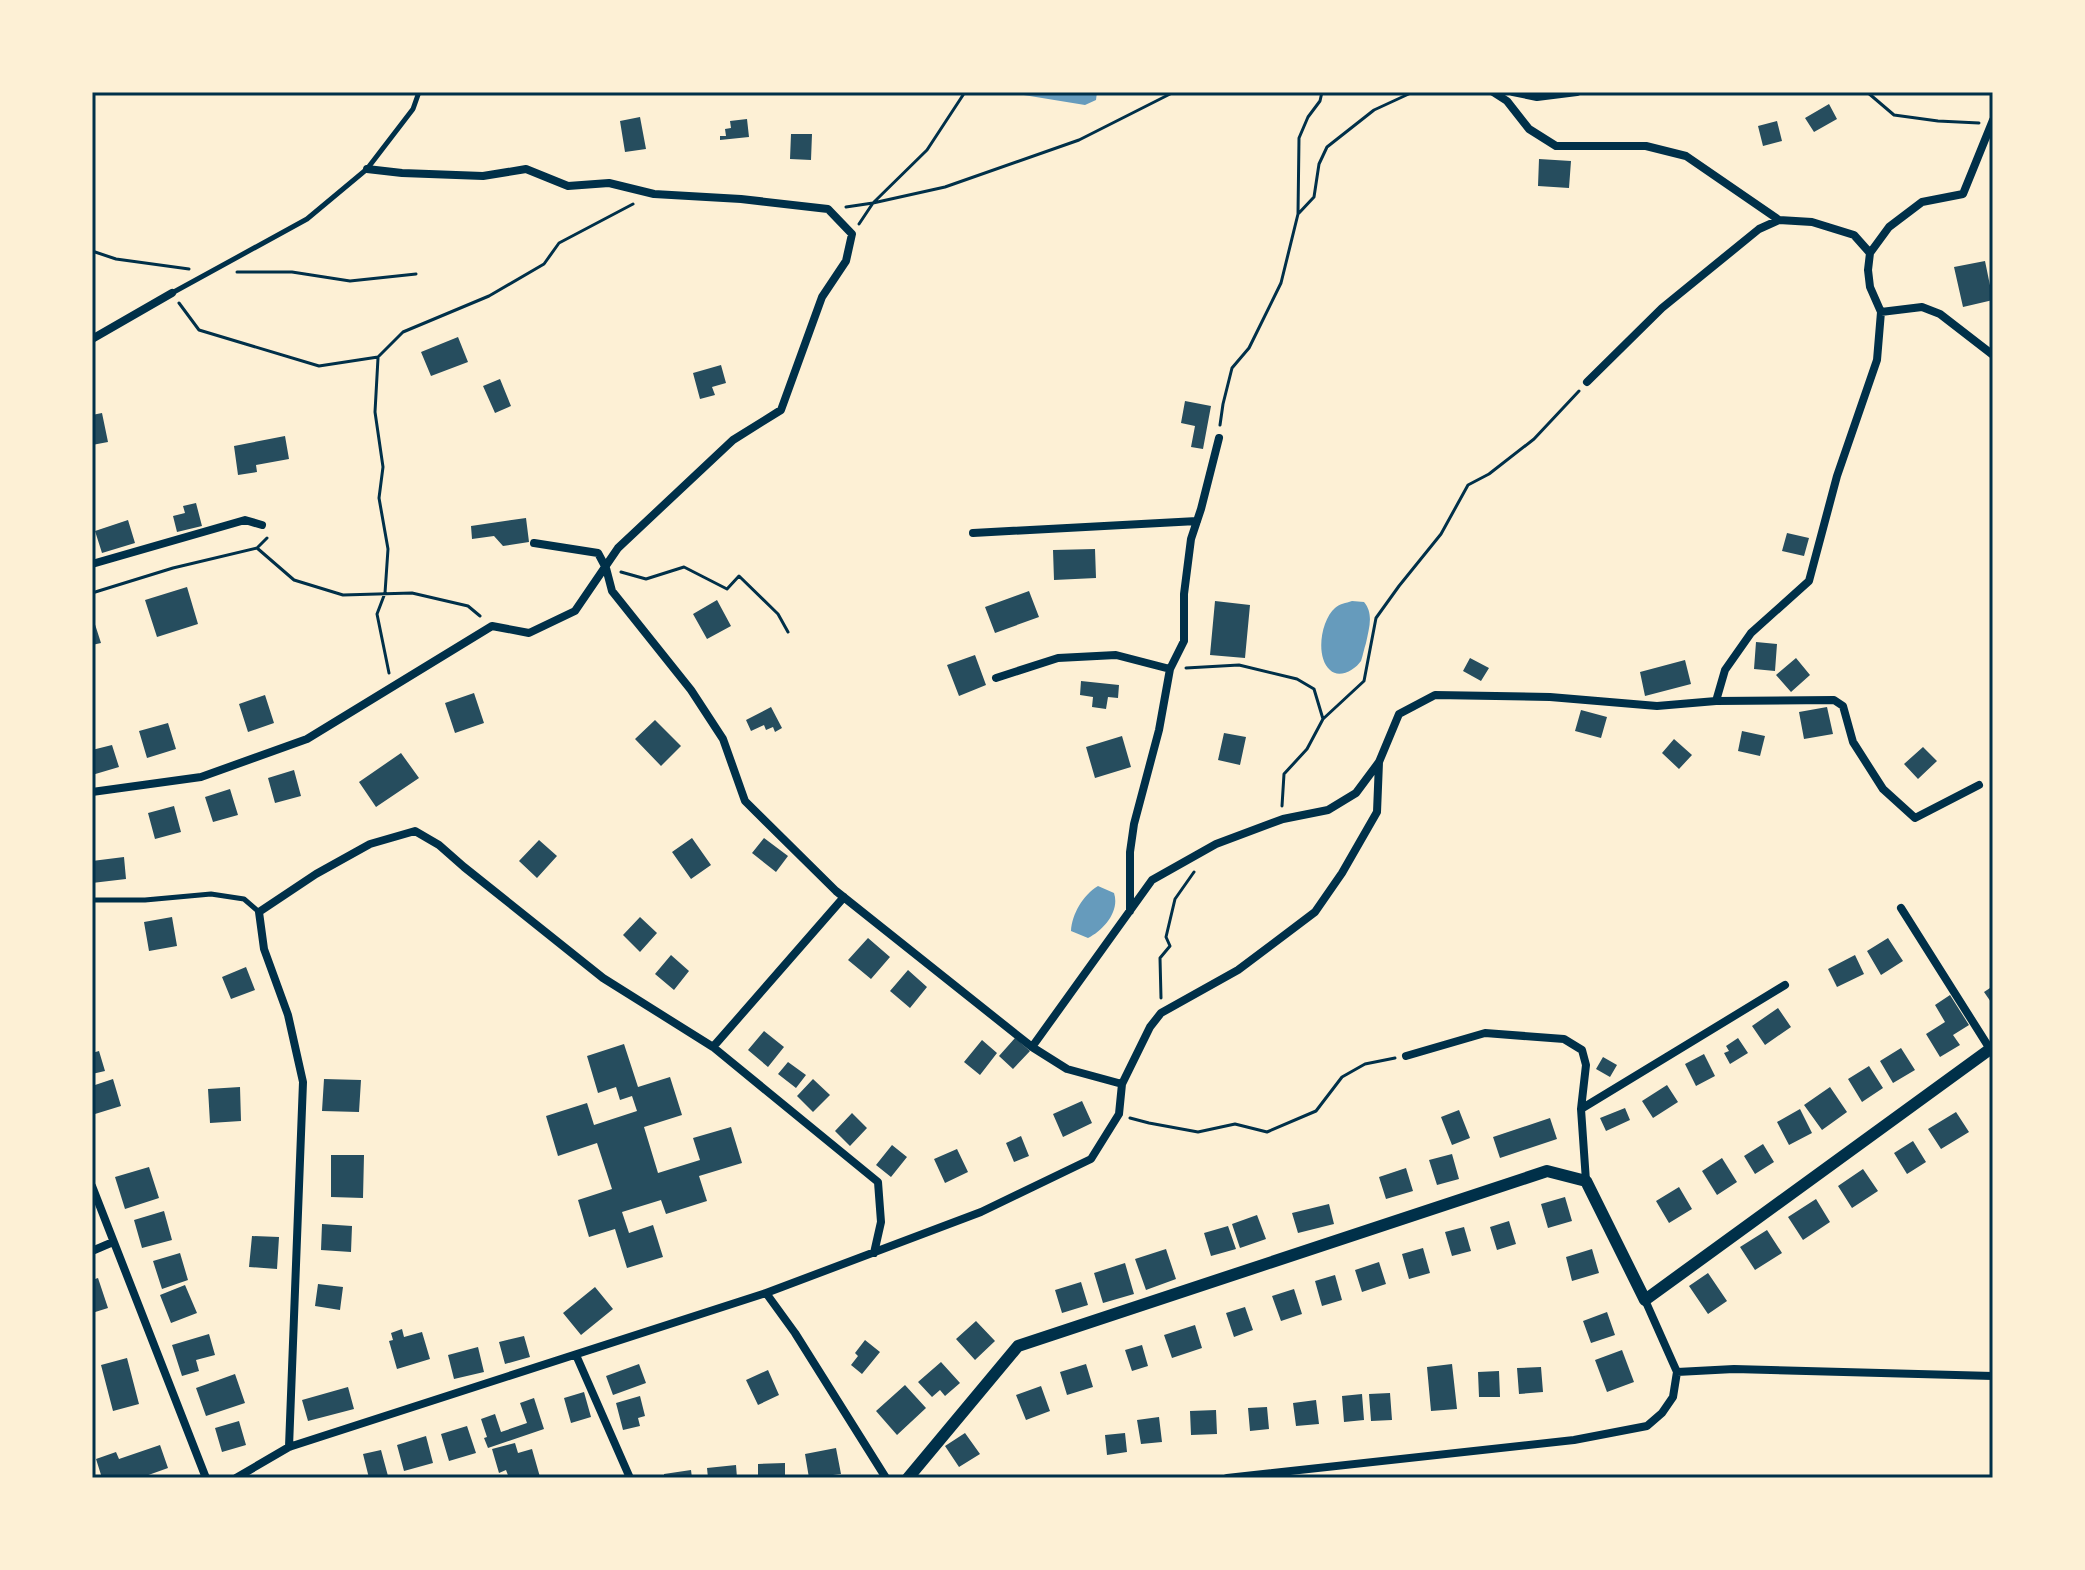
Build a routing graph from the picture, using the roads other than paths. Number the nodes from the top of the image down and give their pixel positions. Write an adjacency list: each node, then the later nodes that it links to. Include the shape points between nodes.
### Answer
1 (419, 92): 6 (lane, via 413,109)
2 (1493, 92): 7 (street, via 1529,129 1556,146 1646,146 1686,156)
3 (1513, 92): 4 (street, via 1537,97)
4 (1577, 92)
5 (1992, 122): 8 (street, via 1963,194 1922,202 1889,227)
6 (367, 169): 9 (lane, via 307,219); 20 (street, via 483,176 526,169 568,186 609,183 654,194 828,209 852,234 846,261 822,297 781,410 733,440 618,548)
7 (1779, 220): 8 (street, via 1812,222 1854,235); 13 (street, via 1759,229 1662,308)
8 (1870, 253): 10 (street, via 1870,287)
9 (172, 293): 11 (street)
10 (1881, 312): 12 (street, via 1922,307 1940,314); 23 (street, via 1877,360 1837,476 1809,581 1751,633 1725,670)
11 (92, 339)
12 (1993, 355)
13 (1587, 382)
14 (1219, 438): 15 (street)
15 (1197, 521): 17 (street); 21 (street, via 1184,594 1184,641)
16 (262, 525): 19 (street, via 245,520)
17 (973, 533)
18 (534, 543): 20 (street, via 598,553)
19 (92, 564)
20 (606, 568): 26 (street, via 575,611 529,633 492,626 307,739 201,777); 27 (street, via 612,591 723,739 745,801)
21 (1170, 669): 22 (street, via 1116,655 1058,658); 30 (street, via 1134,824)
22 (996, 678)
23 (1716, 701): 24 (street, via 1657,706 1435,695 1399,714); 25 (street, via 1834,700 1843,706 1853,742 1883,789 1915,818)
24 (1379, 762): 30 (street, via 1356,793 1337,805 1216,844 1152,880); 37 (street, via 1377,812 1315,912 1238,970 1161,1013)
25 (1979, 785)
26 (92, 792)
27 (844, 897): 33 (street); 34 (street)
28 (92, 900): 31 (lane, via 211,894 244,899)
29 (1901, 908): 35 (street)
30 (1130, 911): 34 (street)
31 (259, 912): 33 (street, via 370,844 415,831 603,978); 49 (street, via 264,949 288,1015 303,1082)
32 (1785, 985): 38 (street)
33 (713, 1047): 43 (street, via 878,1182 881,1222)
34 (1032, 1047): 37 (street, via 1067,1069)
35 (1991, 1048): 45 (street)
36 (1406, 1056): 38 (street, via 1485,1033 1564,1039 1582,1050 1586,1065)
37 (1122, 1084): 43 (street, via 1119,1114 1091,1159 981,1212)
38 (1581, 1109): 39 (street)
39 (1586, 1181): 45 (street); 54 (street, via 1547,1171 1018,1346)
40 (92, 1186): 41 (street)
41 (113, 1242): 42 (street); 50 (street)
42 (92, 1251)
43 (874, 1253): 44 (street)
44 (766, 1293): 46 (street); 53 (street)
45 (1645, 1300): 47 (street)
46 (576, 1355): 49 (street); 52 (street)
47 (1677, 1372): 48 (street); 55 (street, via 1673,1397 1647,1426 1574,1440)
48 (1993, 1376)
49 (289, 1447): 51 (street)
50 (206, 1478)
51 (236, 1478)
52 (630, 1478)
53 (886, 1478)
54 (908, 1478)
55 (1227, 1478)

